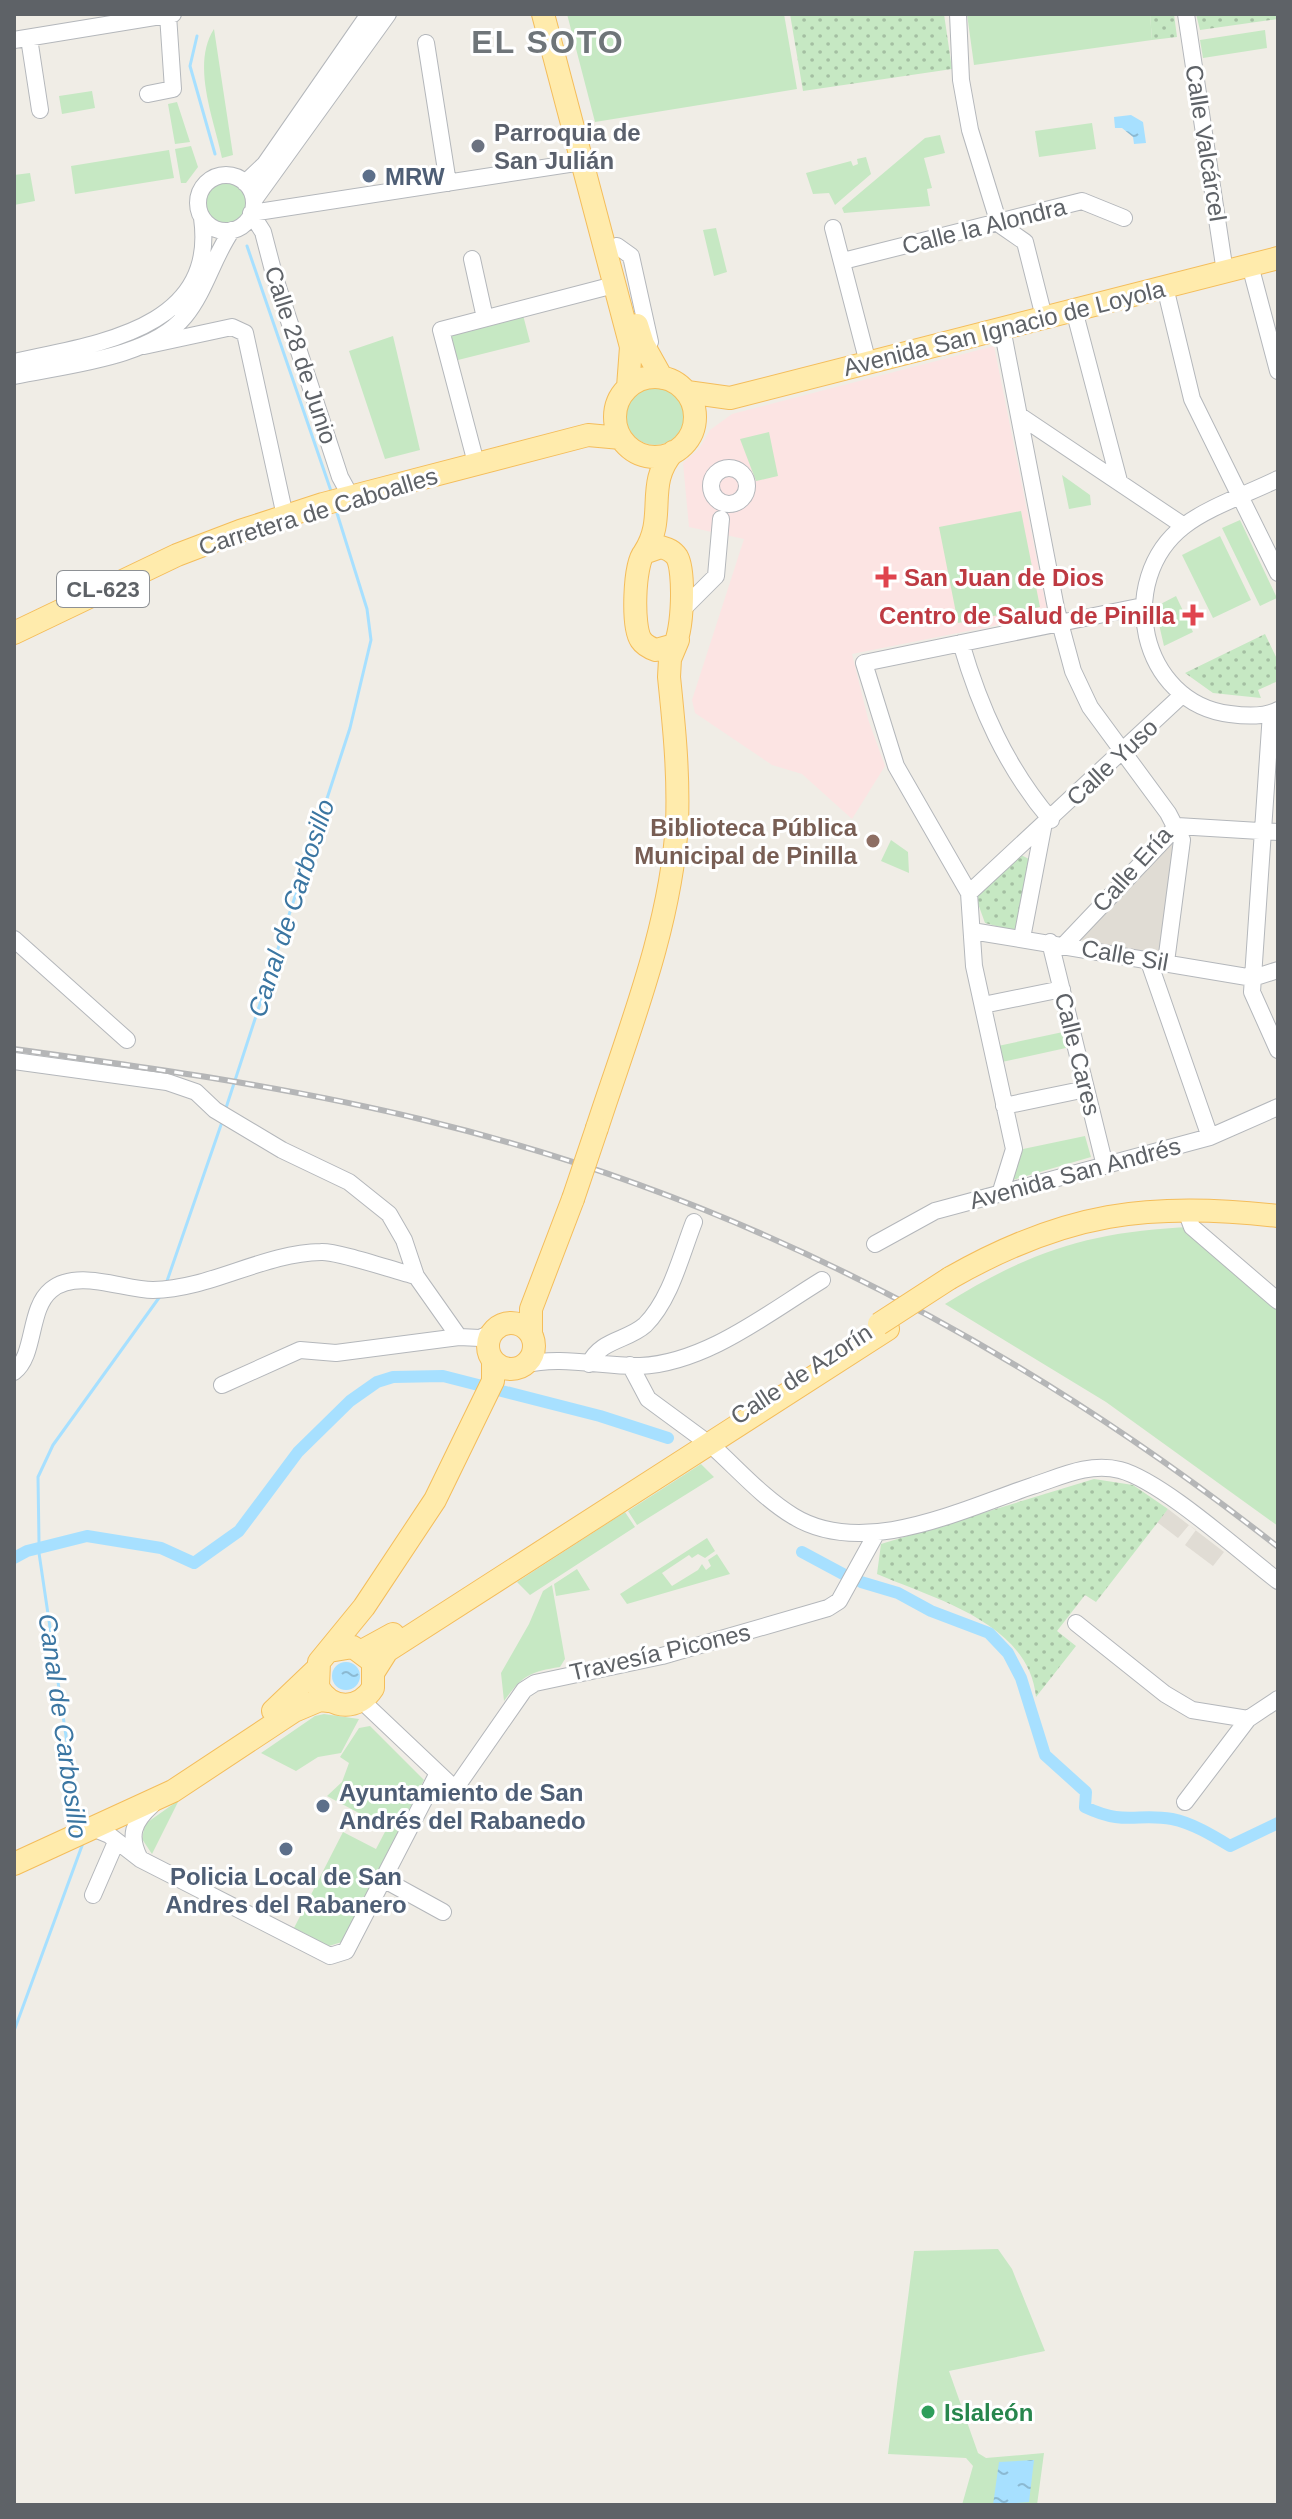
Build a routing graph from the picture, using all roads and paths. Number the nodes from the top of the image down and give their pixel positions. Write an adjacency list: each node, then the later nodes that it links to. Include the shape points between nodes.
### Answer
1 (171, 14): 8 (street); 10 (street, via 173,89)
2 (369, 14): 13 (street, via 265,164)
3 (388, 14): 15 (street)
4 (543, 14): 12 (main road)
5 (555, 14): 21 (main road)
6 (958, 14): 18 (street, via 970,130)
7 (1186, 14): 26 (street, Calle Valcárcel)
8 (22, 39): 11 (street)
9 (426, 43): 14 (street)
10 (148, 94)
11 (40, 110)
12 (582, 162): 14 (street); 21 (main road)
13 (245, 183): 15 (street); 16 (street, via 223,175 206,182 198,199)
14 (448, 183): 15 (street)
15 (252, 207): 20 (street, via 240,227); 54 (street, Calle 28 de Junio, via 340,477)
16 (202, 218): 20 (street, via 211,226); 36 (street, via 198,265 188,287 161,318 127,335)
17 (1124, 218): 18 (street, Calle la Alondra, via 1082,201)
18 (999, 224): 24 (street, Calle la Alondra); 30 (street, via 1025,242)
19 (833, 228): 24 (street)
20 (232, 230): 31 (street)
21 (611, 240): 27 (main road); 38 (main road, via 640,337)
22 (1278, 258): 25 (main road, Avenida San Ignacio de Loyola)
23 (472, 259): 32 (street)
24 (843, 261): 37 (street)
25 (1250, 265): 26 (main road, Avenida San Ignacio de Loyola); 39 (street)
26 (1225, 272): 28 (main road, Avenida San Ignacio de Loyola)
27 (614, 285): 32 (street); 42 (main road, via 631,347)
28 (1165, 287): 29 (main road, Avenida San Ignacio de Loyola); 53 (street, via 1192,399)
29 (1074, 310): 30 (main road, Avenida San Ignacio de Loyola); 52 (street)
30 (1044, 317): 33 (main road, Avenida San Ignacio de Loyola)
31 (183, 318): 34 (street); 35 (street)
32 (485, 318): 49 (street, via 441,330)
33 (1002, 328): 37 (main road, Avenida San Ignacio de Loyola); 44 (street, Calle Ería)
34 (201, 333): 35 (street); 56 (street, via 232,327 245,333)
35 (144, 346): 40 (street)
36 (14, 362)
37 (868, 363): 43 (main road, Avenida San Ignacio de Loyola)
38 (657, 369): 41 (main road); 42 (main road)
39 (1278, 371)
40 (14, 376)
41 (687, 392): 43 (main road); 45 (main road)
42 (623, 395): 46 (main road); 47 (main road, via 615,416)
43 (730, 398): 45 (main road)
44 (1020, 416): 52 (street); 66 (street, Calle Ería)
45 (696, 422): 48 (main road)
46 (588, 435): 47 (main road, Carretera de Caboalles / CL-623); 49 (main road, Carretera de Caboalles / CL-623)
47 (628, 444): 48 (main road, CL-623, via 647,456); 50 (main road)
48 (673, 452): 50 (main road)
49 (476, 463): 54 (main road, Carretera de Caboalles / CL-623)
50 (657, 479): 57 (main road)
51 (1278, 479): 53 (street)
52 (1119, 481): 58 (street)
53 (1241, 497): 58 (street); 61 (street)
54 (340, 500): 56 (main road, Carretera de Caboalles / CL-623)
55 (722, 508): 63 (street, via 718,572)
56 (285, 516): 67 (main road, Carretera de Caboalles / CL-623, via 177,555)
57 (658, 524): 59 (main road); 60 (main road)
58 (1184, 526): 64 (street, via 1157,558)
59 (672, 552): 60 (main road, via 661,547); 62 (main road)
60 (644, 553): 70 (main road, via 637,569 637,629)
61 (1278, 573)
62 (680, 577): 63 (street, via 688,586); 65 (main road)
63 (707, 587): 65 (street)
64 (1143, 606): 66 (street); 72 (street, via 1144,630 1158,667)
65 (681, 611): 68 (main road)
66 (1059, 623): 69 (street); 74 (street, Calle Ería, via 1090,707)
67 (14, 633)
68 (678, 640): 70 (main road, via 663,650); 71 (main road)
69 (961, 643): 75 (street, via 983,712); 78 (street, via 864,663 896,766)
70 (650, 649): 71 (main road)
71 (669, 677): 107 (main road, bridge, via 677,824 669,880 597,1128)
72 (1181, 696): 73 (street, via 1206,711); 74 (street, Calle Yuso)
73 (1275, 712): 77 (street)
74 (1124, 750): 75 (street, Calle Yuso); 76 (street, Calle Ería)
75 (1047, 824): 78 (street, Calle Yuso); 80 (street)
76 (1177, 826): 77 (street); 82 (street, Calle Ería); 84 (street, via 1182,840)
77 (1270, 831): 86 (street)
78 (969, 893): 79 (street)
79 (972, 931): 80 (street, Calle Sil); 88 (street)
80 (1022, 938): 82 (street, Calle Sil)
81 (14, 939): 89 (street)
82 (1057, 944): 83 (street, Calle Sil); 87 (street, Calle Cares)
83 (1148, 959): 84 (street, Calle Sil); 95 (street)
84 (1166, 962): 86 (street, Calle Sil)
85 (1278, 970): 86 (street, Calle Sil)
86 (1253, 978): 90 (street, via 1252,992)
87 (1062, 989): 88 (street); 92 (street, Calle Cares)
88 (983, 1005): 93 (street)
89 (127, 1040)
90 (1278, 1050)
91 (14, 1061): 103 (street, via 167,1082 196,1092 215,1110 282,1150 349,1182 389,1214)
92 (1086, 1089): 93 (street); 96 (street, Calle Cares)
93 (1004, 1106): 97 (street, via 1014,1149)
94 (1278, 1107): 95 (street, Avenida San Andrés)
95 (1210, 1137): 96 (street, Avenida San Andrés)
96 (1105, 1166): 97 (street, Avenida San Andrés)
97 (1001, 1191): 102 (street, Avenida San Andrés, via 935,1211)
98 (1278, 1216): 105 (main road, Calle de Azorín, via 1177,1208 1102,1217 1027,1239)
99 (1189, 1219): 101 (main road, Calle de Azorín); 105 (main road, Calle de Azorín, via 1098,1227 1057,1237); 106 (street)
100 (694, 1222): 112 (street, via 660,1307 642,1327 609,1341)
101 (1278, 1227)
102 (875, 1244)
103 (416, 1276): 108 (street); 114 (street, via 323,1251 173,1288 70,1282 50,1290)
104 (822, 1280): 113 (street, via 735,1333 676,1361)
105 (955, 1281): 116 (main road, Calle de Azorín, bridge)
106 (1278, 1301)
107 (531, 1309): 109 (main road); 110 (main road)
108 (459, 1337): 110 (street); 115 (street, via 336,1353 300,1350)
109 (532, 1338): 110 (main road, via 531,1357); 110 (main road, via 523,1326); 111 (street)
110 (496, 1360): 111 (street); 119 (main road, via 435,1500)
111 (552, 1362): 112 (street)
112 (589, 1364): 113 (street)
113 (630, 1365): 116 (street, via 648,1399)
114 (14, 1372)
115 (222, 1385)
116 (706, 1441): 117 (street, via 793,1517 836,1533); 121 (main road, Calle de Azorín); 124 (main road, Calle de Azorín, via 387,1651)
117 (876, 1534): 118 (street, via 1100,1467 1135,1474 1152,1484); 129 (street, Travesía Picones, via 839,1601 828,1608 662,1656 535,1683 524,1690 455,1789)
118 (1278, 1581)
119 (364, 1607): 121 (main road, via 369,1628); 122 (main road, via 355,1634); 123 (main road)
120 (1076, 1623): 128 (street, via 1192,1710)
121 (392, 1635): 122 (main road, Calle de Azorín)
122 (362, 1650): 123 (main road, via 345,1646); 124 (main road)
123 (323, 1660): 126 (main road, via 318,1687); 132 (main road, via 282,1705)
124 (375, 1670): 127 (main road, via 373,1688)
125 (1278, 1699): 128 (street)
126 (329, 1701): 127 (main road, via 346,1706); 130 (main road, via 309,1703)
127 (362, 1701): 129 (street)
128 (1248, 1719): 131 (street)
129 (438, 1773): 137 (street)
130 (173, 1791): 132 (main road); 135 (street, via 134,1824)
131 (1185, 1802)
132 (122, 1811): 133 (main road)
133 (84, 1830): 134 (street); 136 (main road)
134 (116, 1842): 135 (street); 138 (street)
135 (140, 1859): 137 (street, via 330,1956 346,1951)
136 (14, 1864)
137 (383, 1879): 139 (street)
138 (93, 1895)
139 (443, 1912)

